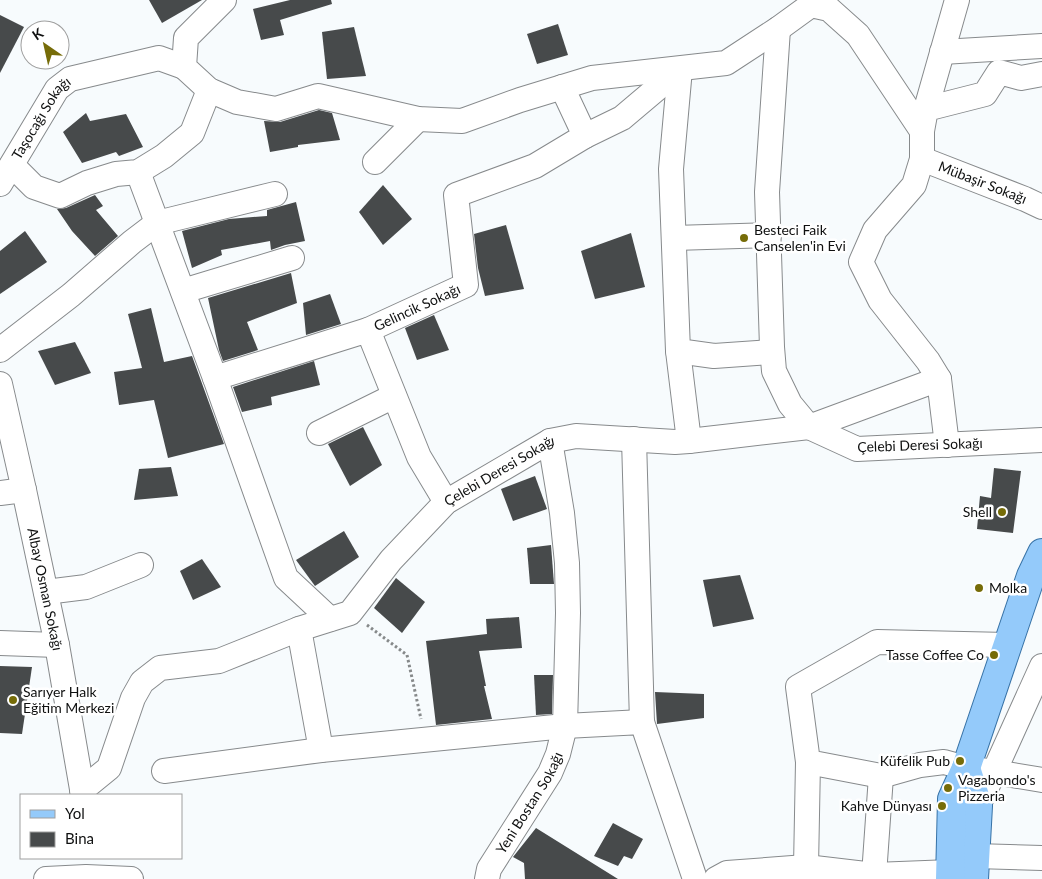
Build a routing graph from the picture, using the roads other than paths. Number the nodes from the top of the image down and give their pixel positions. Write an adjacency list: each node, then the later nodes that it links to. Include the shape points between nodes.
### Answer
1 (224, 0): 8 (street, via 186,38)
2 (956, 0): 7 (street)
3 (810, 3): 4 (street); 15 (street, via 829,9 858,35)
4 (778, 29): 9 (street, via 726,62); 24 (street, via 768,192)
5 (1042, 46): 6 (street)
6 (983, 50): 7 (street); 10 (street)
7 (942, 52): 15 (street)
8 (184, 67): 13 (street); 20 (street, Taşocağı Sokağı, via 159,58 70,80 57,89)
9 (680, 69): 11 (street, via 592,78); 16 (street, via 622,118); 25 (street, via 671,169)
10 (1021, 75): 12 (street); 15 (street)
11 (562, 87): 14 (street, via 462,121); 16 (street)
12 (1042, 89)
13 (209, 90): 14 (street, via 237,102 276,109 318,96); 19 (street, via 192,133)
14 (418, 119): 18 (street)
15 (924, 120): 17 (street)
16 (585, 136): 28 (street, Gelincik Sokağı, via 535,166 456,195 466,285)
17 (922, 159): 22 (street, Mübaşir Sokağı); 33 (street, via 914,185 875,230 861,262 880,300)
18 (375, 162)
19 (138, 172): 20 (street, via 116,174 60,196); 23 (street)
20 (6, 174)
21 (275, 194): 23 (street)
22 (1042, 207)
23 (157, 223): 27 (street); 29 (street, via 71,296)
24 (769, 235): 25 (street); 31 (street)
25 (674, 238): 30 (street)
26 (292, 258): 27 (street)
27 (183, 290): 32 (street)
28 (368, 330): 32 (street); 35 (street)
29 (0, 350)
30 (678, 351): 31 (street, via 714,356); 41 (street)
31 (772, 352): 36 (street, via 774,371 790,404)
32 (215, 378): 49 (street, via 286,578)
33 (939, 379): 36 (street); 42 (street)
34 (0, 384): 43 (street, Albay Osman Sokağı)
35 (394, 396): 37 (street); 45 (street, via 419,457)
36 (809, 427): 41 (street, Çelebi Deresi Sokağı); 42 (street, Çelebi Deresi Sokağı, via 857,449)
37 (319, 433)
38 (634, 439): 40 (street, Çelebi Deresi Sokağı, via 576,436); 41 (street, Çelebi Deresi Sokağı); 55 (street)
39 (1042, 440): 42 (street, Çelebi Deresi Sokağı)
40 (550, 441): 45 (street, Çelebi Deresi Sokağı); 56 (street, Yeni Bostan Sokağı, via 567,563)
41 (688, 441)
42 (947, 445)
43 (24, 490): 44 (street); 48 (street, Albay Osman Sokağı)
44 (0, 492)
45 (446, 502): 49 (street, Çelebi Deresi Sokağı)
46 (1042, 553): 53 (main road)
47 (141, 565): 48 (street, via 86,587)
48 (46, 592): 52 (street, Albay Osman Sokağı)
49 (340, 616): 50 (street)
50 (299, 629): 57 (street); 64 (street, via 219,661 160,668 142,682 133,698 109,768)
51 (0, 643): 52 (street)
52 (57, 645): 64 (street, Albay Osman Sokağı)
53 (1007, 645): 58 (street, via 877,642 798,687); 59 (main road)
54 (1042, 666): 61 (street)
55 (642, 722): 56 (street); 75 (street)
56 (565, 726): 57 (street); 74 (street, Yeni Bostan Sokağı, via 550,773 489,869)
57 (321, 750): 60 (street)
58 (808, 762): 62 (street); 68 (street)
59 (966, 768): 61 (street); 62 (street, via 944,762); 65 (main road); 69 (main road, via 952,799)
60 (164, 771)
61 (994, 772): 63 (street); 65 (street)
62 (881, 776): 70 (street)
63 (1042, 780)
64 (83, 792)
65 (978, 806): 69 (main road)
66 (1042, 858): 69 (street)
67 (87, 867): 72 (street); 73 (street)
68 (806, 867): 71 (street); 76 (street, via 727,873)
69 (963, 873): 70 (street)
70 (874, 875): 71 (street)
71 (848, 876)
72 (46, 879)
73 (131, 879)
74 (488, 879)
75 (695, 879)
76 (716, 879)

